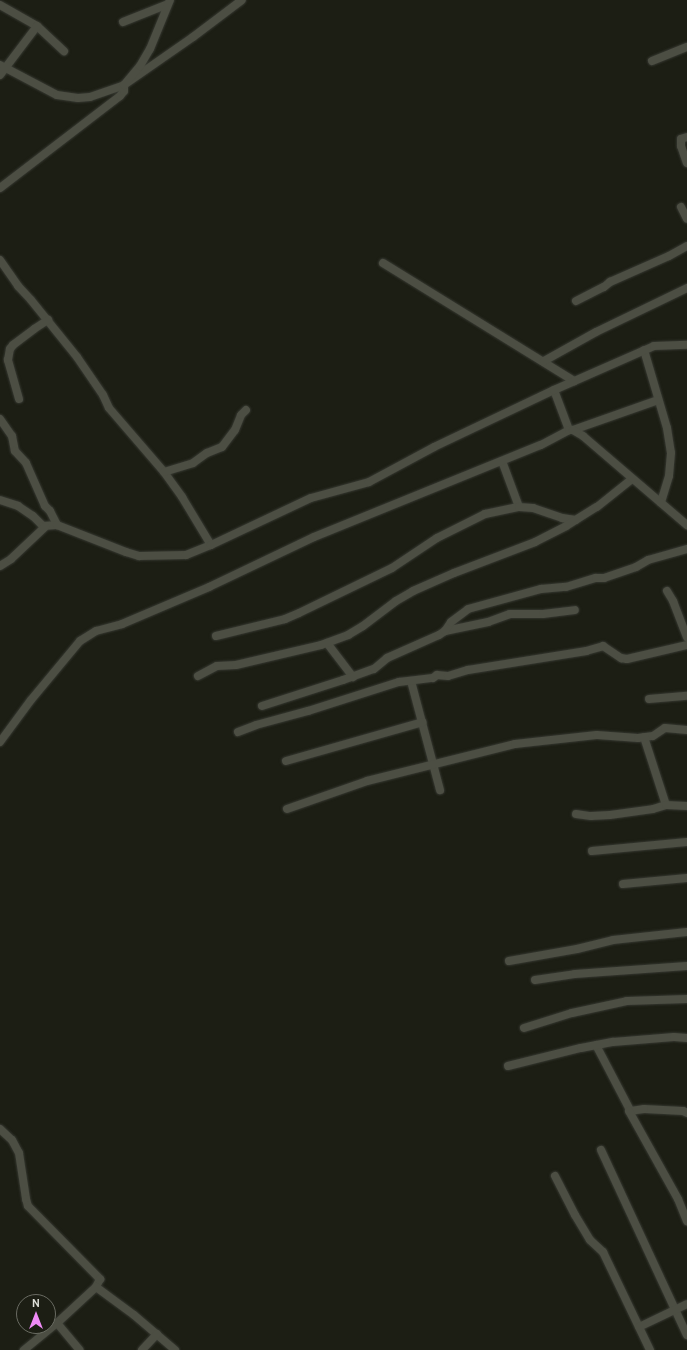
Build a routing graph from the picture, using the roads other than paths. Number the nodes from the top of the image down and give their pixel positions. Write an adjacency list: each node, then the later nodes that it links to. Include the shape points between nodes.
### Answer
1 (242, 0): 11 (street)
2 (169, 2): 4 (street); 11 (street, via 150,49)
3 (0, 5): 5 (street)
4 (123, 22)
5 (37, 26): 7 (street); 9 (street)
6 (687, 47): 8 (street)
7 (64, 51)
8 (652, 61)
9 (3, 66): 10 (street); 11 (street, via 57,95 68,97 90,97)
10 (0, 75)
11 (124, 85): 14 (street, via 124,91 120,96)
12 (687, 137): 13 (street, via 681,139)
13 (687, 163)
14 (0, 188)
15 (681, 207): 16 (street)
16 (687, 219)
17 (687, 246): 21 (street)
18 (0, 260): 22 (street, via 18,286)
19 (383, 263): 25 (street)
20 (687, 288): 25 (street, via 596,332)
21 (576, 301)
22 (48, 320): 28 (street, via 34,328 10,350 8,360); 34 (street, via 104,395 109,408)
23 (687, 345): 24 (street, via 658,345)
24 (644, 350): 26 (street); 29 (street)
25 (544, 361): 26 (street)
26 (574, 381): 27 (street)
27 (554, 390): 32 (street); 43 (street, via 434,447 369,482 311,498)
28 (19, 399)
29 (658, 400): 32 (street); 37 (street, via 671,452 669,476)
30 (246, 410): 34 (street, via 222,447 193,463)
31 (0, 419): 40 (street, via 12,436 15,451 26,463 45,506)
32 (571, 430): 33 (street); 35 (street)
33 (502, 461): 38 (street); 63 (street, via 314,538 209,588 122,624 96,631 80,641)
34 (164, 472): 43 (street)
35 (632, 479): 37 (street); 39 (street)
36 (0, 500): 42 (street, via 18,506)
37 (660, 503): 41 (street)
38 (519, 507): 39 (street, via 533,508); 49 (street, via 485,514 464,524 437,538 392,568 285,619)
39 (576, 520): 51 (street, via 535,542 413,591 364,626)
40 (57, 525): 42 (street); 43 (street, via 75,530 111,548 139,556 186,555)
41 (687, 525)
42 (45, 527): 45 (street)
43 (211, 545)
44 (687, 549): 48 (street, via 648,560 604,578 566,587 541,589 468,609 451,622)
45 (0, 566)
46 (667, 591): 50 (street)
47 (575, 610): 48 (street, via 510,614 488,622)
48 (445, 631): 54 (street, via 387,658 374,669)
49 (216, 636)
50 (687, 637)
51 (327, 643): 53 (street, via 236,665 217,666); 54 (street)
52 (687, 645): 55 (street, via 627,659 620,658 603,646)
53 (198, 676)
54 (353, 676): 58 (street)
55 (411, 681): 59 (street); 61 (street, via 284,716)
56 (687, 696): 57 (street)
57 (649, 699)
58 (262, 706)
59 (423, 722): 64 (street); 65 (street)
60 (687, 730): 62 (street, via 665,728 654,736)
61 (238, 732)
62 (644, 737): 65 (street, via 597,735 515,744); 67 (street)
63 (0, 742)
64 (286, 761)
65 (434, 764): 66 (street); 69 (street, via 367,781)
66 (440, 790)
67 (666, 805): 68 (street); 70 (street, via 610,815)
68 (687, 806)
69 (288, 809)
70 (576, 814)
71 (687, 842): 72 (street)
72 (592, 851)
73 (687, 878): 74 (street)
74 (623, 884)
75 (687, 932): 76 (street, via 605,941 577,949)
76 (509, 961)
77 (687, 966): 78 (street, via 575,974)
78 (535, 980)
79 (687, 999): 80 (street, via 627,1001 572,1012)
80 (524, 1028)
81 (687, 1038): 82 (street, via 652,1038)
82 (596, 1045): 83 (street); 84 (street)
83 (508, 1066)
84 (630, 1110): 85 (street, via 659,1109); 89 (street, via 678,1199)
85 (687, 1113)
86 (0, 1129): 90 (street, via 12,1140 19,1153 28,1206 100,1278)
87 (601, 1150): 92 (street)
88 (555, 1176): 94 (street, via 590,1240 603,1252)
89 (687, 1221)
90 (96, 1287): 93 (street); 95 (street)
91 (687, 1304): 92 (street)
92 (676, 1310): 94 (street); 96 (street)
93 (57, 1323): 97 (street); 98 (street)
94 (639, 1327): 101 (street)
95 (157, 1334): 99 (street); 100 (street)
96 (687, 1335)
97 (24, 1350)
98 (80, 1350)
99 (142, 1350)
100 (176, 1350)
101 (650, 1350)

